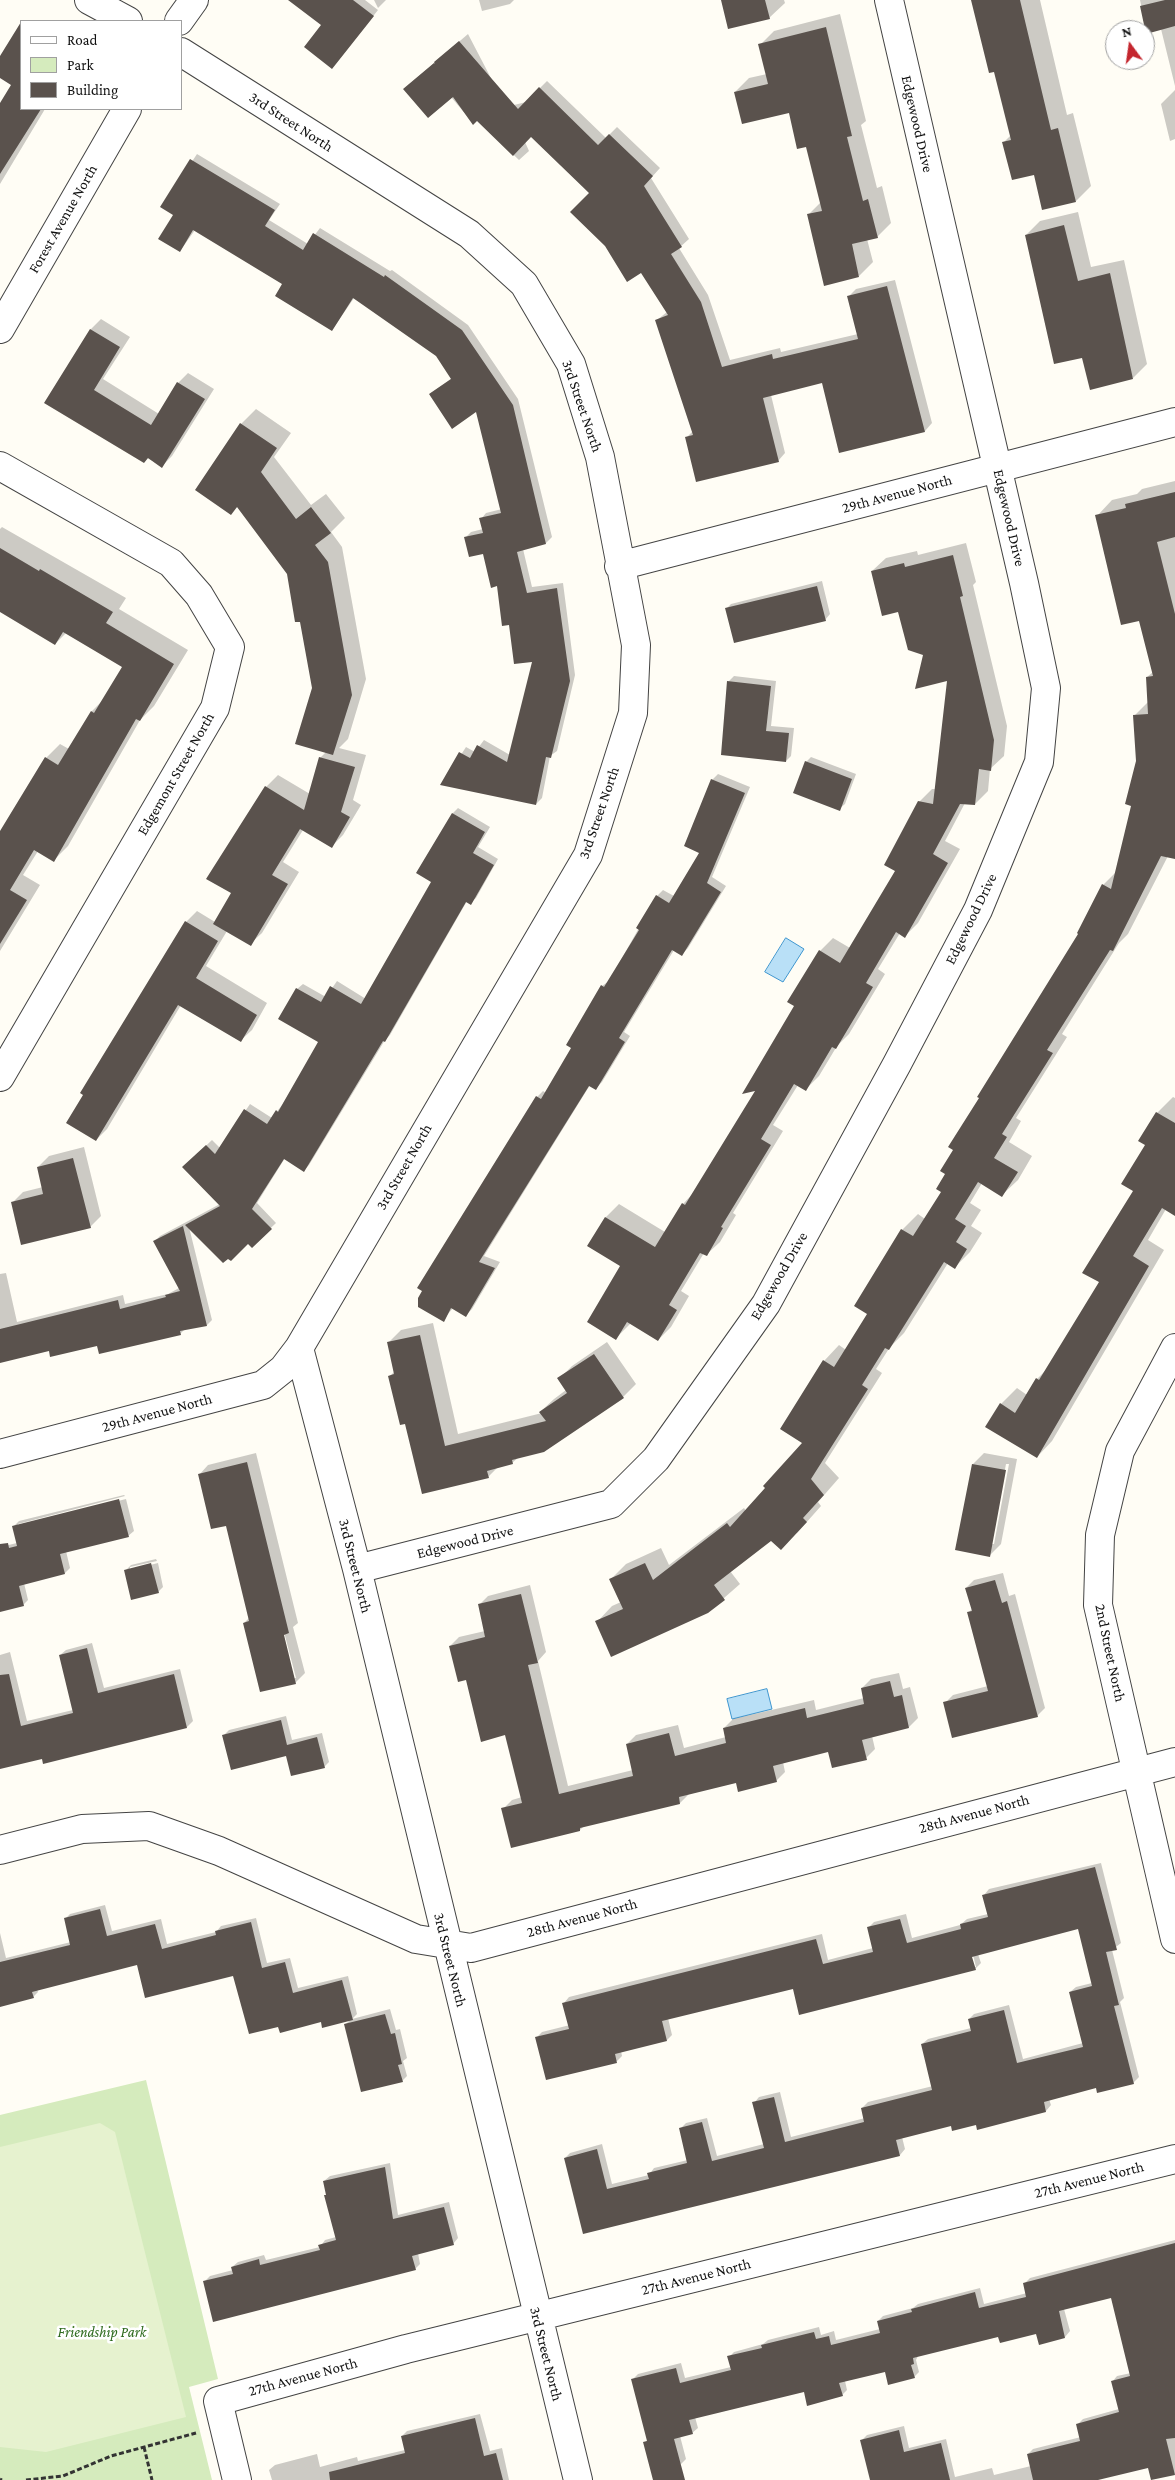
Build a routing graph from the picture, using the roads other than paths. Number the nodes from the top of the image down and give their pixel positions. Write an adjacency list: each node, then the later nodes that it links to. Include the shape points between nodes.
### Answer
1 (89, 0): 4 (street)
2 (194, 0): 5 (street)
3 (888, 0): 11 (street, Edgewood Drive)
4 (126, 20)
5 (181, 20)
6 (182, 53): 12 (street, 3rd Street North, via 469,234 524,284 571,364 600,457)
7 (126, 110): 8 (street, Forest Avenue North)
8 (0, 329)
9 (1175, 422): 11 (street, 29th Avenue North)
10 (0, 466): 13 (street, Edgemont Street North, via 172,563 199,595 230,646 215,708)
11 (997, 468): 12 (street, 29th Avenue North); 17 (street, Edgewood Drive, via 1046,688 1039,762 978,910 766,1304 656,1459 610,1504)
12 (619, 566): 14 (street, 3rd Street North, via 636,646 633,713 588,855)
13 (0, 1076)
14 (299, 1348): 16 (street, 29th Avenue North, via 283,1369 263,1385); 17 (street, 3rd Street North)
15 (1175, 1348): 19 (street, 2nd Street North, via 1120,1452 1100,1535 1098,1605)
16 (0, 1454)
17 (357, 1569): 22 (street, 3rd Street North)
18 (1175, 1762): 19 (street, 28th Avenue North)
19 (1136, 1772): 21 (street, 2nd Street North); 22 (street, 28th Avenue North, via 471,1948)
20 (0, 1850): 22 (street, 28th Avenue North, via 82,1829 149,1826 219,1851 416,1940)
21 (1175, 1939)
22 (446, 1944): 24 (street, 3rd Street North)
23 (1175, 2159): 24 (street, 27th Avenue North)
24 (536, 2316): 25 (street, 27th Avenue North, via 406,2348 221,2413); 26 (street, 3rd Street North)
25 (237, 2480)
26 (578, 2480)

